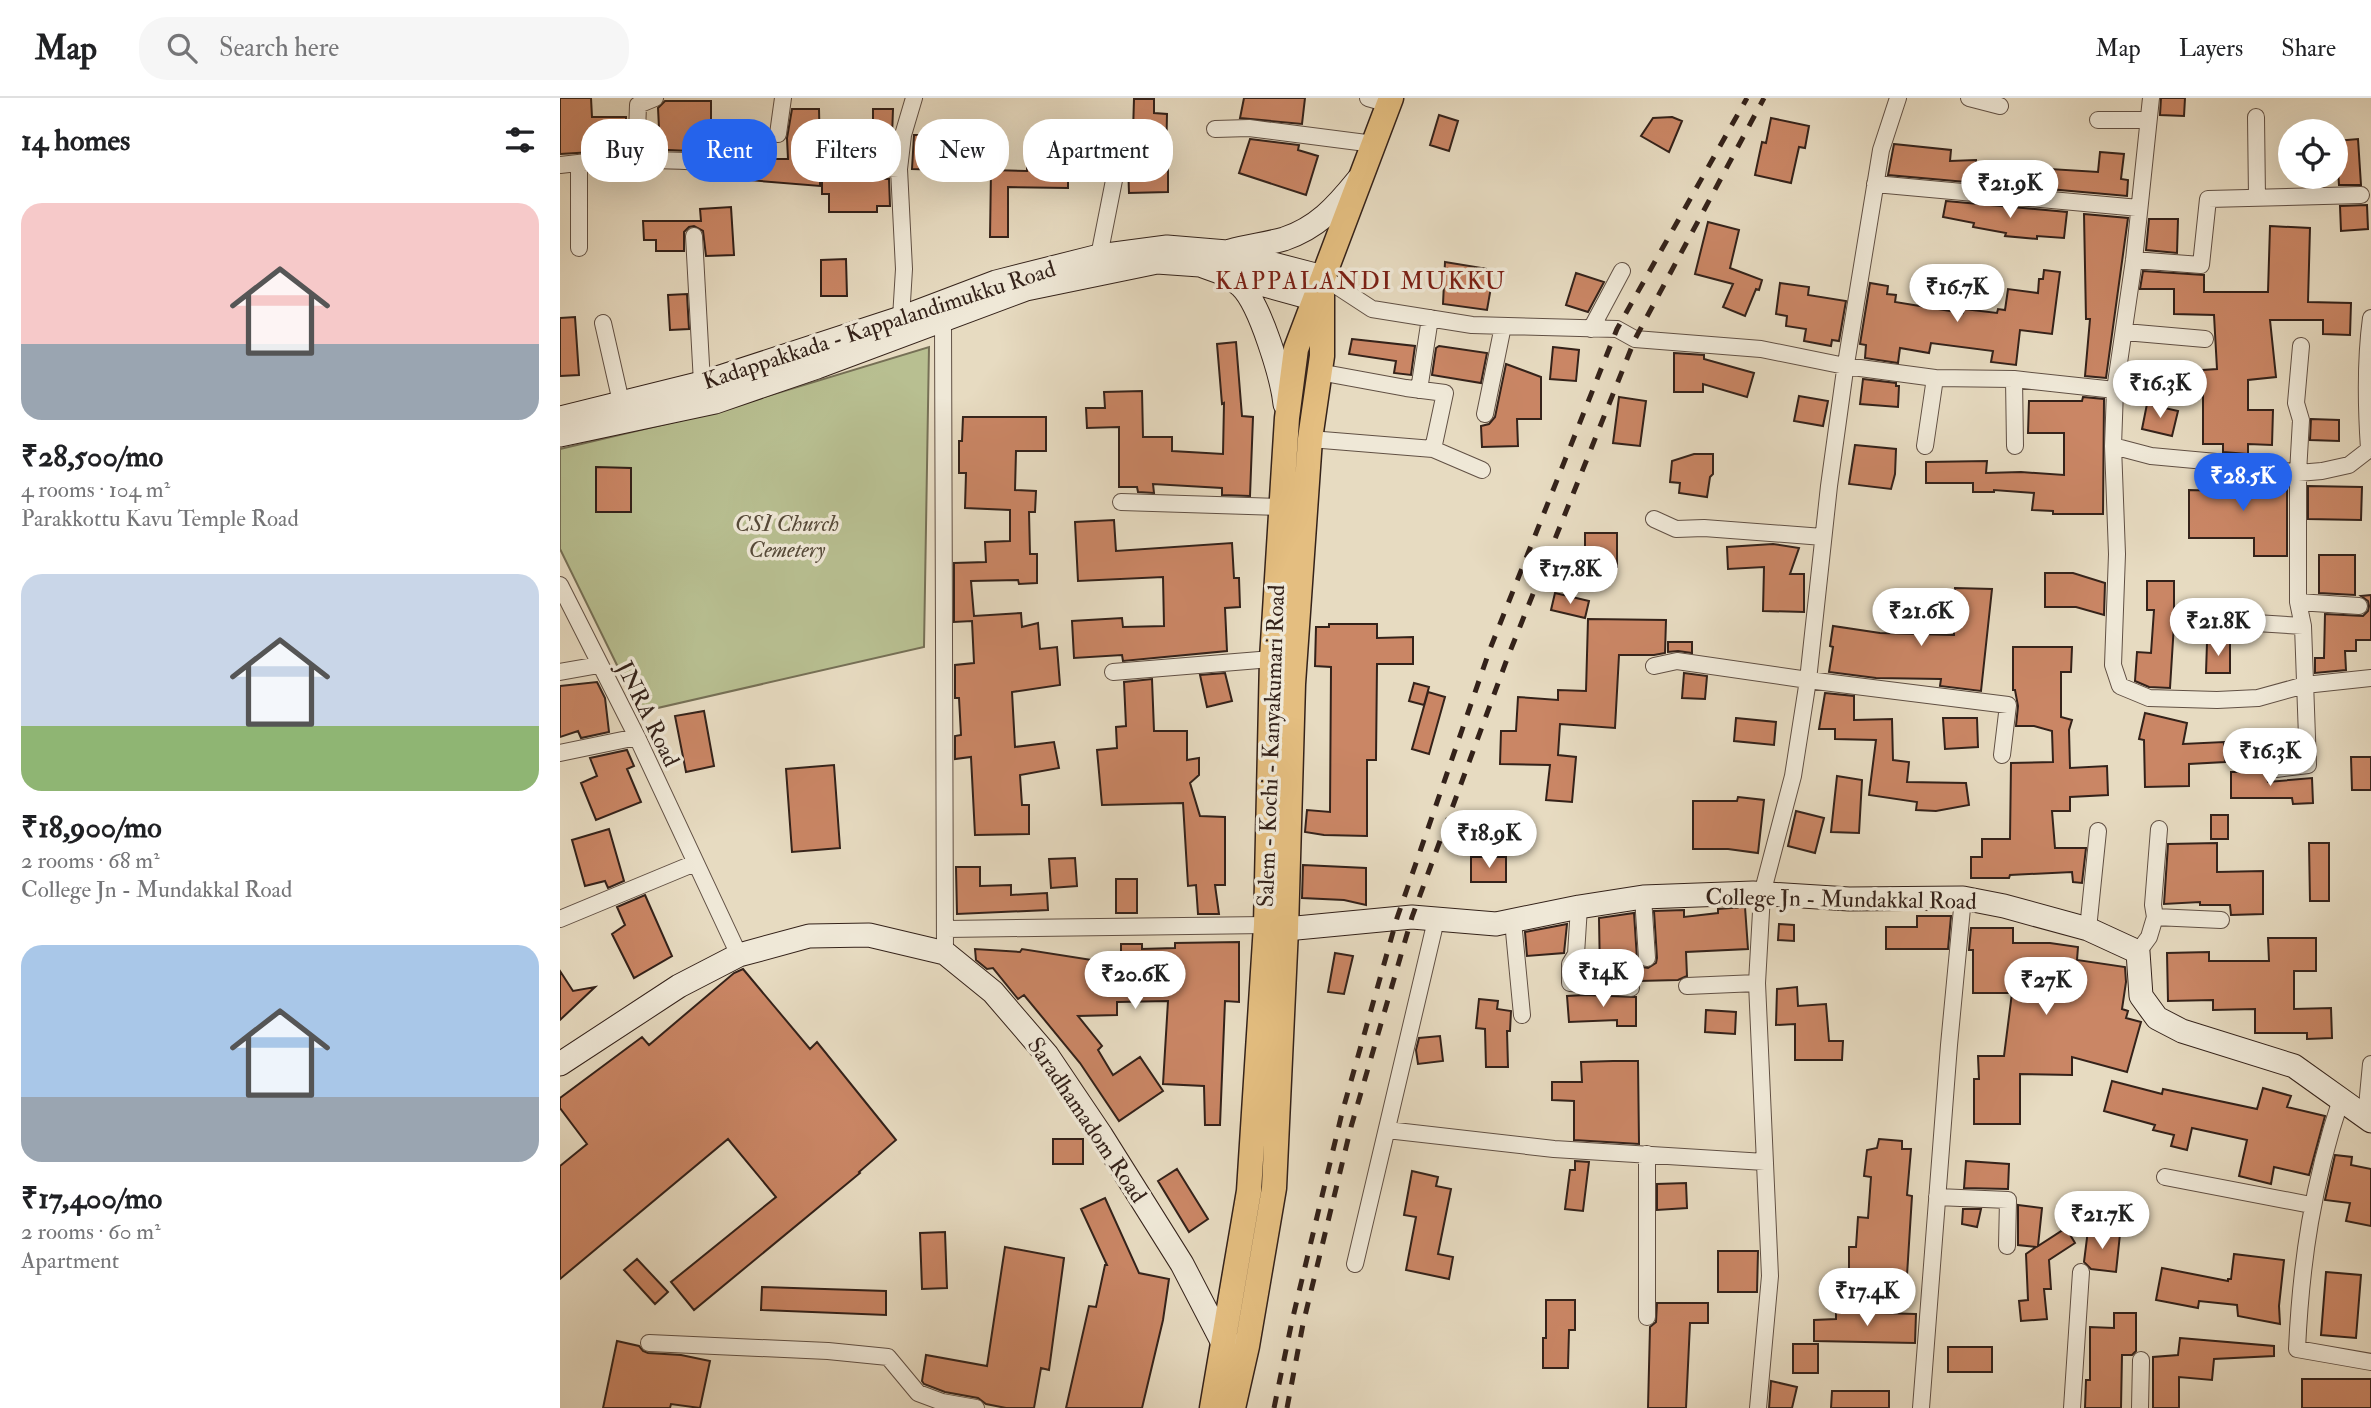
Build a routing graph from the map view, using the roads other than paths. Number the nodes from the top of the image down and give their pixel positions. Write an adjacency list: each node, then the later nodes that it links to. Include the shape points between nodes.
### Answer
1 (655, 98): 10 (street, via 638,105)
2 (783, 98): 14 (street)
3 (914, 98): 16 (street)
4 (1898, 98): 22 (street)
5 (1969, 98): 8 (street)
6 (2151, 98): 12 (street)
7 (1383, 100): 15 (main road, Salem - Kochi - Kanyakumari Road)
8 (2000, 106)
9 (2256, 117): 24 (street)
10 (638, 119)
11 (2098, 120): 12 (street)
12 (2148, 120): 25 (street)
13 (1215, 129): 15 (street, via 1249,128)
14 (778, 134)
15 (1374, 144): 19 (main road, Salem - Kochi - Kanyakumari Road)
16 (901, 152)
17 (579, 163): 18 (street); 27 (street)
18 (560, 165)
19 (1364, 172): 30 (street, via 1326,217 1309,229); 32 (main road, Salem - Kochi - Kanyakumari Road)
20 (900, 182): 33 (street)
21 (1114, 182): 28 (street)
22 (1875, 184): 25 (street); 43 (street)
23 (2361, 195): 24 (street)
24 (2257, 198): 29 (street, via 2208,199 2201,265)
25 (2139, 208): 29 (street)
26 (695, 236): 47 (street)
27 (579, 248)
28 (1099, 256): 30 (street, Kadappakkada - Kappalandimukku Road, via 1167,247); 33 (street, Kadappakkada - Kappalandimukku Road, via 996,282)
29 (2134, 260): 40 (street)
30 (1226, 263): 32 (street); 36 (street, Kadappakkada - Kappalandimukku Road, via 1157,262 1026,289); 53 (street, via 1253,304 1273,354)
31 (1622, 271): 39 (street)
32 (1319, 288): 34 (street, via 1372,309); 44 (main road); 53 (main road, Salem - Kochi - Kanyakumari Road, via 1296,349)
33 (901, 318): 47 (street, Kadappakkada - Kappalandimukku Road)
34 (1430, 318): 38 (street); 48 (street)
35 (2371, 318): 59 (street, via 2366,356)
36 (943, 320): 54 (street, Kadappakkada - Kappalandimukku Road, via 715,402); 97 (street)
37 (603, 323): 50 (street)
38 (1503, 326): 39 (street); 51 (street)
39 (1591, 328): 43 (street, via 1617,329 1635,339 1761,349)
40 (2125, 332): 41 (street); 49 (street)
41 (2205, 339)
42 (2301, 346): 62 (street, via 2295,403 2301,420)
43 (1845, 366): 45 (street); 66 (street)
44 (1319, 372): 48 (street); 55 (main road)
45 (1935, 378): 46 (street); 56 (street)
46 (2014, 379): 49 (street); 57 (street)
47 (702, 383): 50 (street, Kadappakkada - Kappalandimukku Road)
48 (1419, 390): 60 (street, via 1444,393)
49 (2115, 390): 58 (street)
50 (621, 402): 52 (street, Kadappakkada - Kappalandimukku Road)
51 (1485, 414)
52 (560, 418)
53 (1287, 418): 64 (main road, Salem - Kochi - Kanyakumari Road)
54 (560, 435)
55 (1310, 439): 60 (street); 96 (main road)
56 (1925, 446)
57 (2015, 446)
58 (2113, 446): 62 (street, via 2151,456); 79 (street, via 2117,554 2113,665 2120,686 2150,698 2217,699 2258,698)
59 (2370, 448): 62 (street, via 2349,464)
60 (1433, 449): 61 (street)
61 (1482, 470)
62 (2298, 473): 68 (street)
63 (1121, 502): 64 (street)
64 (1281, 507): 72 (main road, Salem - Kochi - Kanyakumari Road)
65 (1654, 519): 66 (street, via 1676,529)
66 (1824, 537): 78 (street)
67 (560, 585): 73 (street, JNRA Road)
68 (2298, 603): 69 (street); 71 (street)
69 (2359, 606)
70 (2240, 622): 71 (street)
71 (2303, 626): 79 (street)
72 (1272, 659): 75 (street); 96 (main road, Salem - Kochi - Kanyakumari Road)
73 (599, 665): 76 (street); 80 (street, JNRA Road)
74 (1654, 666): 78 (street, via 1677,662)
75 (1113, 672)
76 (560, 673)
77 (2371, 678): 79 (street)
78 (1808, 681): 82 (street, via 2008,705); 87 (street, via 1793,776)
79 (2305, 685): 83 (street, via 2308,765)
80 (637, 737): 81 (street); 86 (street, JNRA Road)
81 (560, 753)
82 (2002, 755)
83 (2276, 769)
84 (2159, 829): 91 (street)
85 (2098, 831): 98 (street)
86 (695, 863): 92 (street); 101 (street, JNRA Road)
87 (1762, 894): 88 (street, College Jn - Mundakkal Road); 89 (street, College Jn - Mundakkal Road); 103 (street)
88 (1643, 897): 90 (street, College Jn - Mundakkal Road); 102 (street)
89 (1963, 898): 98 (street, College Jn - Mundakkal Road); 115 (street)
90 (1579, 907): 94 (street, College Jn - Mundakkal Road); 105 (street, via 1570,983)
91 (2155, 917): 95 (street); 99 (street)
92 (560, 919)
93 (1436, 920): 94 (street, College Jn - Mundakkal Road, via 1496,924); 96 (street, College Jn - Mundakkal Road, via 1412,917); 111 (street)
94 (1513, 920): 106 (street)
95 (2221, 920)
96 (1276, 927): 97 (street); 122 (main road, Salem - Kochi - Kanyakumari Road)
97 (946, 929): 100 (street)
98 (2088, 929): 99 (street, College Jn - Mundakkal Road)
99 (2138, 952): 109 (street, via 2141,996 2157,1018 2182,1031 2294,1066)
100 (945, 953): 101 (street, Saradhamadom Road, via 869,935 809,936); 122 (street, Saradhamadom Road, via 993,992 1048,1055)
101 (739, 955): 107 (street, Saradhamadom Road, via 679,986)
102 (1647, 958)
103 (1757, 983): 104 (street); 113 (street)
104 (1687, 986)
105 (1631, 988)
106 (1522, 1015)
107 (560, 1064)
108 (2371, 1064): 110 (street)
109 (2341, 1099): 110 (street); 116 (street)
110 (2369, 1119)
111 (1387, 1130): 112 (street, via 1554,1149); 118 (street)
112 (1647, 1154): 113 (street); 120 (street)
113 (1765, 1162): 129 (street, via 1770,1276)
114 (2165, 1177): 116 (street)
115 (1937, 1197): 117 (street, via 2008,1199); 130 (street)
116 (2311, 1205): 124 (street, via 2297,1349)
117 (2007, 1246)
118 (1355, 1264)
119 (2081, 1272): 131 (street)
120 (1647, 1317)
121 (649, 1343): 125 (street, via 888,1357 918,1393)
122 (1235, 1345): 127 (main road, Salem - Kochi - Kanyakumari Road); 128 (main road)
123 (2141, 1360): 132 (street)
124 (2371, 1362)
125 (941, 1405): 126 (street)
126 (976, 1408)
127 (1212, 1408)
128 (1233, 1408)
129 (1758, 1408)
130 (1921, 1408)
131 (2072, 1408)
132 (2140, 1408)

